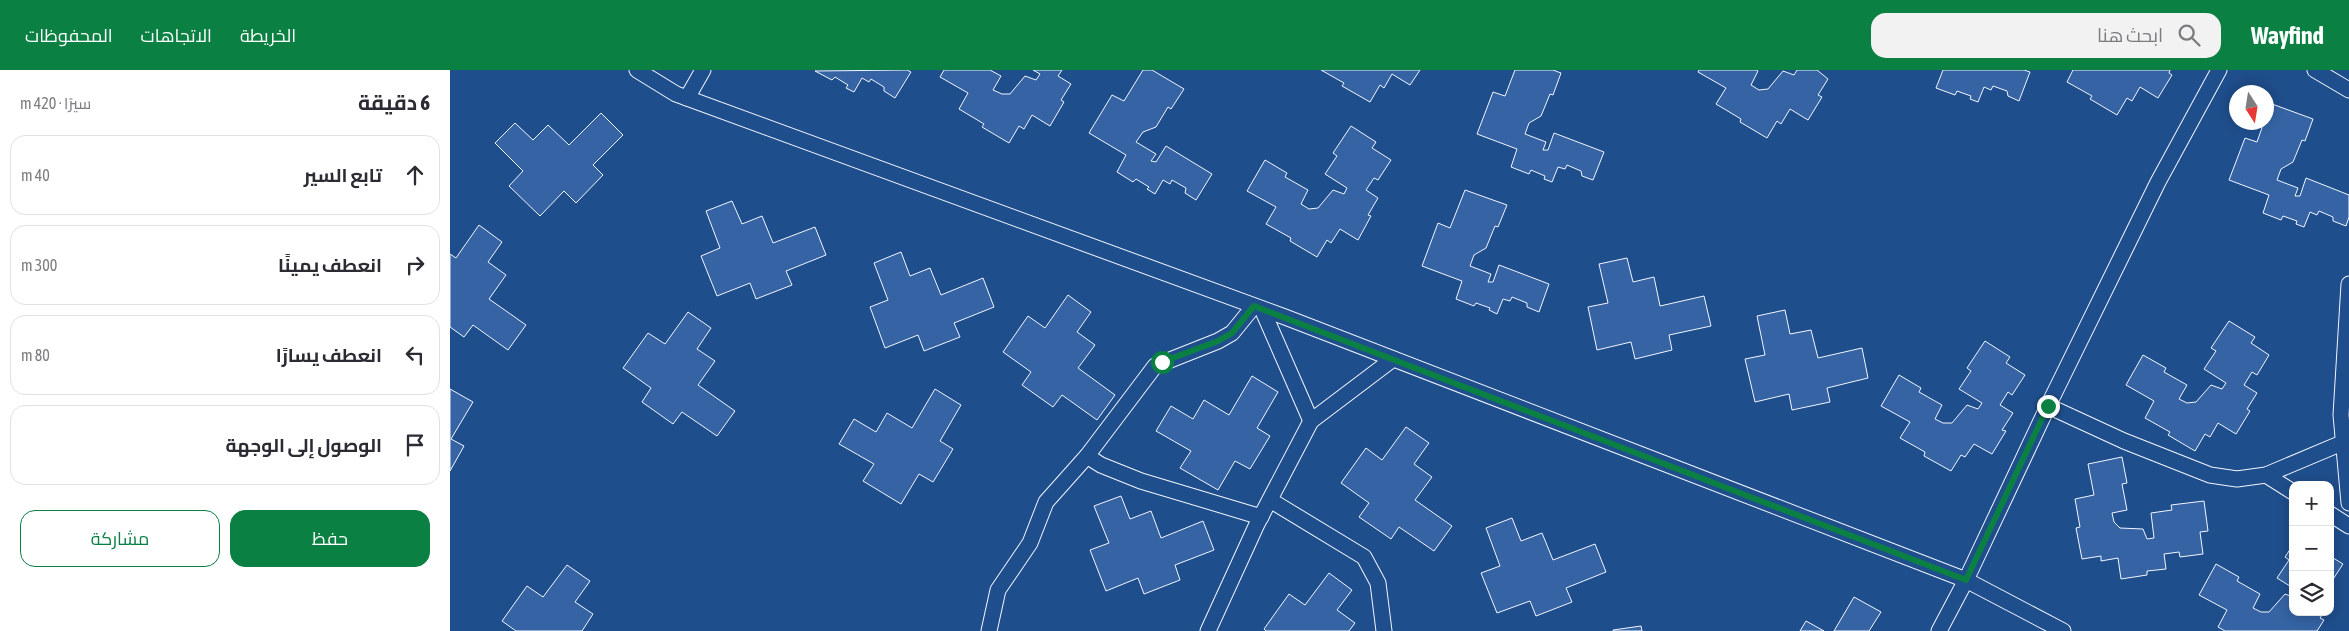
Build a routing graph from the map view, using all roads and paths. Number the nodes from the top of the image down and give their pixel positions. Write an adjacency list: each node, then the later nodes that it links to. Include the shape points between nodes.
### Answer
1 (637, 70): 6 (street)
2 (703, 70): 6 (street)
3 (2220, 70): 10 (street, via 2158,182)
4 (2315, 70): 5 (street)
5 (2349, 90)
6 (687, 98): 8 (street)
7 (2349, 284): 12 (street, via 2341,415)
8 (1258, 307): 9 (street); 11 (street); 13 (street, via 1232,333 1155,366)
9 (1393, 359): 11 (street); 21 (street)
10 (2048, 406): 14 (street, via 2210,476 2237,479); 21 (street)
11 (1311, 421): 16 (street)
12 (2346, 441): 14 (street); 17 (street)
13 (1087, 456): 18 (street, via 1141,481); 22 (street, via 1046,502 1030,543 998,590)
14 (2266, 475): 15 (street)
15 (2289, 489)
16 (1270, 500): 18 (street); 24 (street, via 1364,558 1378,583)
17 (2349, 503)
18 (1261, 517): 23 (street)
19 (2334, 517): 20 (street)
20 (2349, 526)
21 (1966, 580): 25 (street); 26 (street)
22 (989, 631)
23 (1208, 631)
24 (1384, 631)
25 (1939, 631)
26 (2063, 631)

